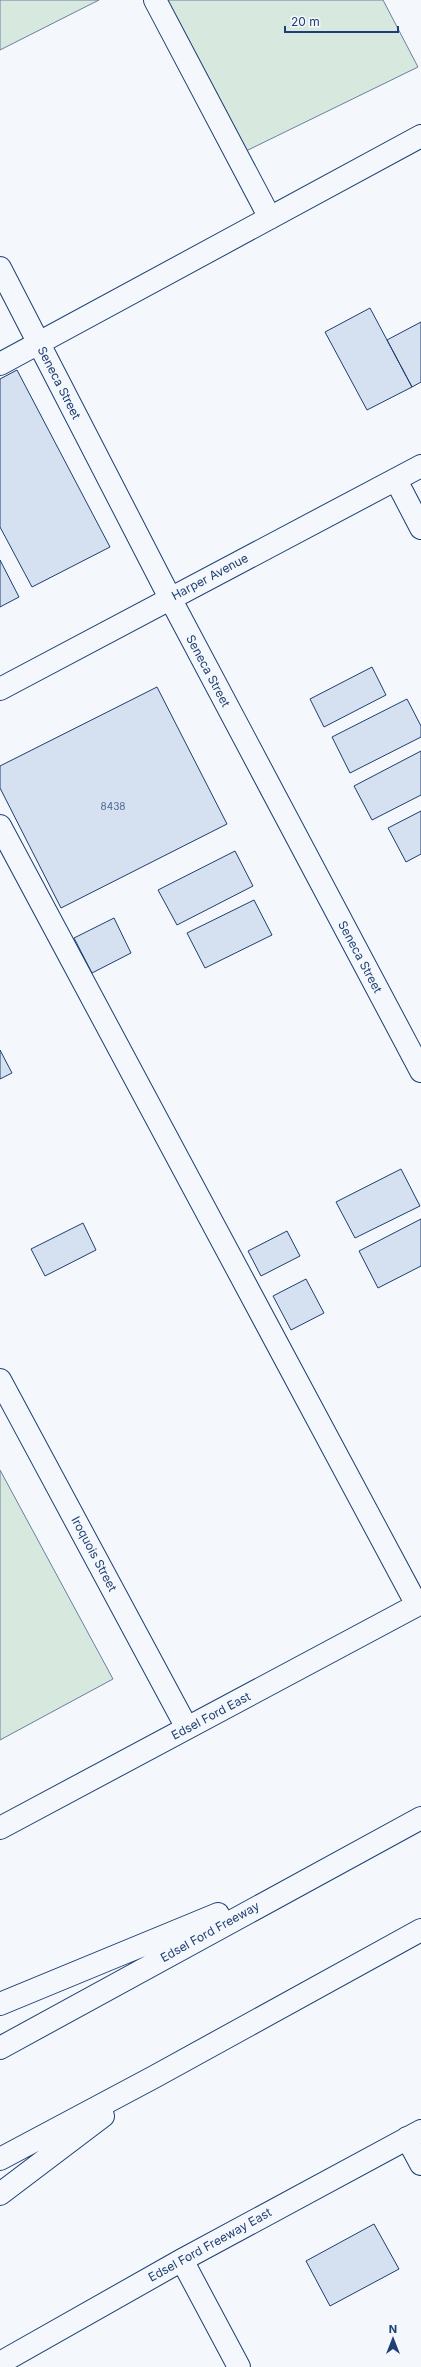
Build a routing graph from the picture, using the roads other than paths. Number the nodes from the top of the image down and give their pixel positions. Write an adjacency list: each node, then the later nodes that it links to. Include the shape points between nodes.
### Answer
1 (155, 0): 3 (main road)
2 (421, 136): 3 (main road)
3 (270, 218): 5 (main road)
4 (0, 268): 5 (main road, Seneca Street)
5 (38, 343): 6 (main road); 10 (main road, Seneca Street)
6 (0, 364)
7 (421, 466): 8 (main road, Harper Avenue)
8 (396, 480): 9 (main road); 10 (main road, Harper Avenue)
9 (421, 528)
10 (170, 598): 11 (main road, Harper Avenue); 13 (main road, Seneca Street)
11 (0, 689)
12 (0, 826): 15 (main road)
13 (421, 1071)
14 (0, 1380): 16 (main road, Iroquois Street)
15 (419, 1604): 16 (main road, Edsel Ford East)
16 (187, 1728): 18 (main road, Edsel Ford East)
17 (421, 1818): 19 (main road, Edsel Ford Freeway)
18 (0, 1828)
19 (317, 1873): 21 (main road); 22 (main road, Edsel Ford Freeway)
20 (421, 1930): 23 (main road)
21 (0, 2004)
22 (0, 2048)
23 (154, 2077): 25 (main road); 27 (main road)
24 (414, 2134): 26 (main road); 28 (main road, Edsel Ford Freeway East)
25 (0, 2158)
26 (421, 2164)
27 (0, 2194)
28 (182, 2260): 29 (main road, Edsel Ford Freeway East); 30 (main road)
29 (0, 2363)
30 (239, 2367)

